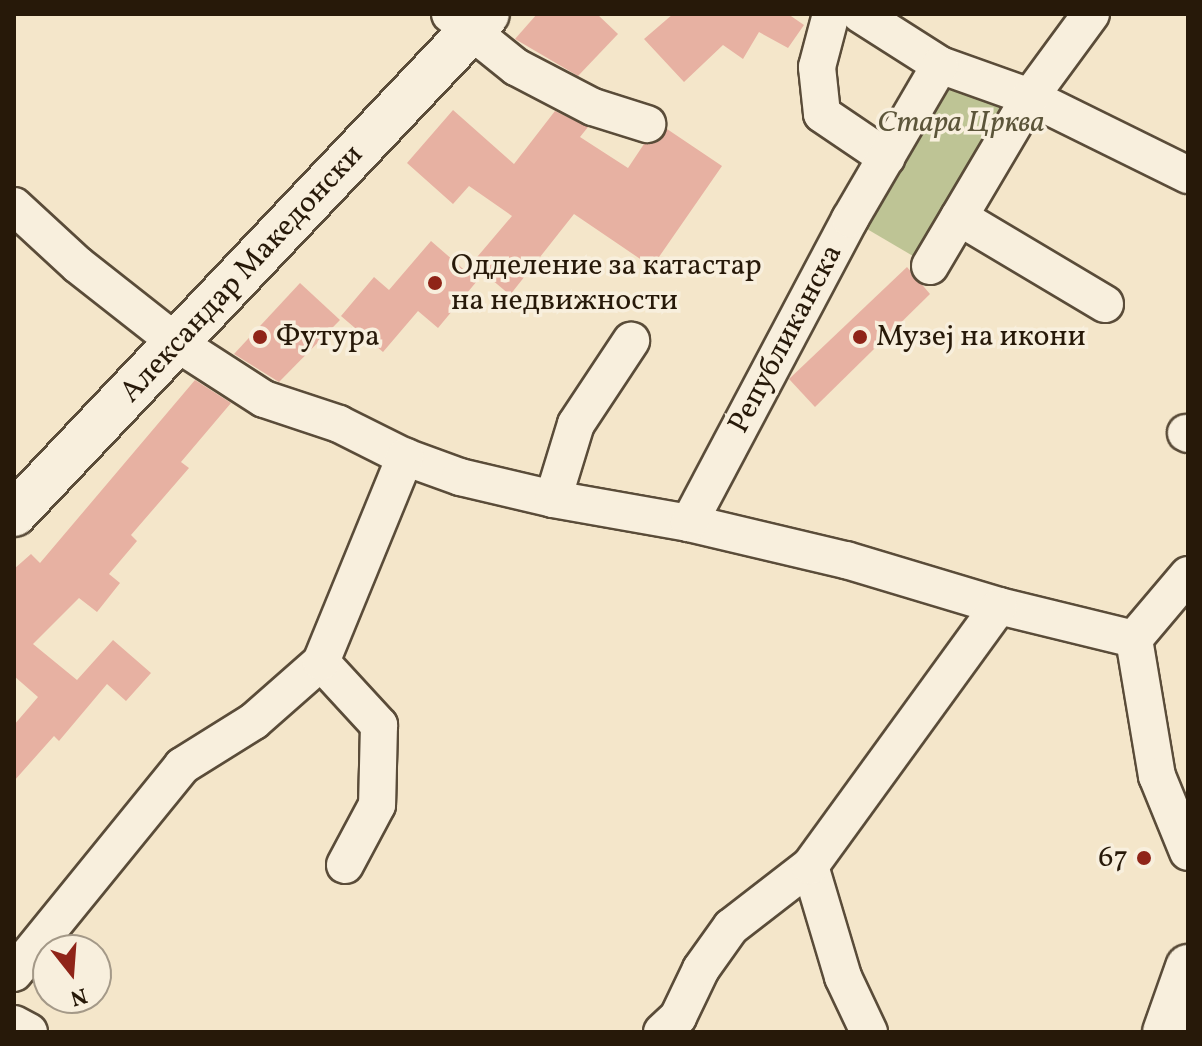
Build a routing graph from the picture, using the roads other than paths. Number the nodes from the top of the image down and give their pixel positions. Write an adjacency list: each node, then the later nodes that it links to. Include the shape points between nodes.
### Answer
1 (831, 14): 8 (street, via 817,67 822,114)
2 (860, 14): 5 (street)
3 (1091, 14): 6 (street)
4 (469, 20): 7 (street, Александар Македонски, via 528,73 593,107); 15 (street, Александар Македонски)
5 (940, 65): 6 (street); 8 (street, Републиканска)
6 (1030, 97): 9 (street); 11 (street)
7 (647, 124)
8 (887, 158): 19 (street, Републиканска)
9 (1188, 175)
10 (14, 206): 15 (street)
11 (959, 217): 12 (street); 13 (street)
12 (930, 266)
13 (1105, 304)
14 (631, 341): 17 (street, via 576,424)
15 (177, 343): 16 (street, via 264,399 339,424); 18 (street, Александар Македонски)
16 (405, 457): 17 (street, via 460,477); 23 (street)
17 (553, 499): 19 (street)
18 (14, 514)
19 (689, 523): 21 (street, via 846,560)
20 (1188, 575): 22 (street)
21 (999, 606): 22 (street); 26 (street)
22 (1134, 639): 24 (street, via 1157,776)
23 (321, 662): 25 (street, via 379,725 377,805); 28 (street, via 254,721 182,766)
24 (1188, 852)
25 (345, 865)
26 (810, 866): 31 (street, via 731,927 701,969 678,1017); 32 (street, via 843,977)
27 (1188, 967): 33 (street)
28 (14, 973)
29 (14, 1024): 30 (street)
30 (29, 1032)
31 (662, 1032)
32 (869, 1032)
33 (1165, 1032)

